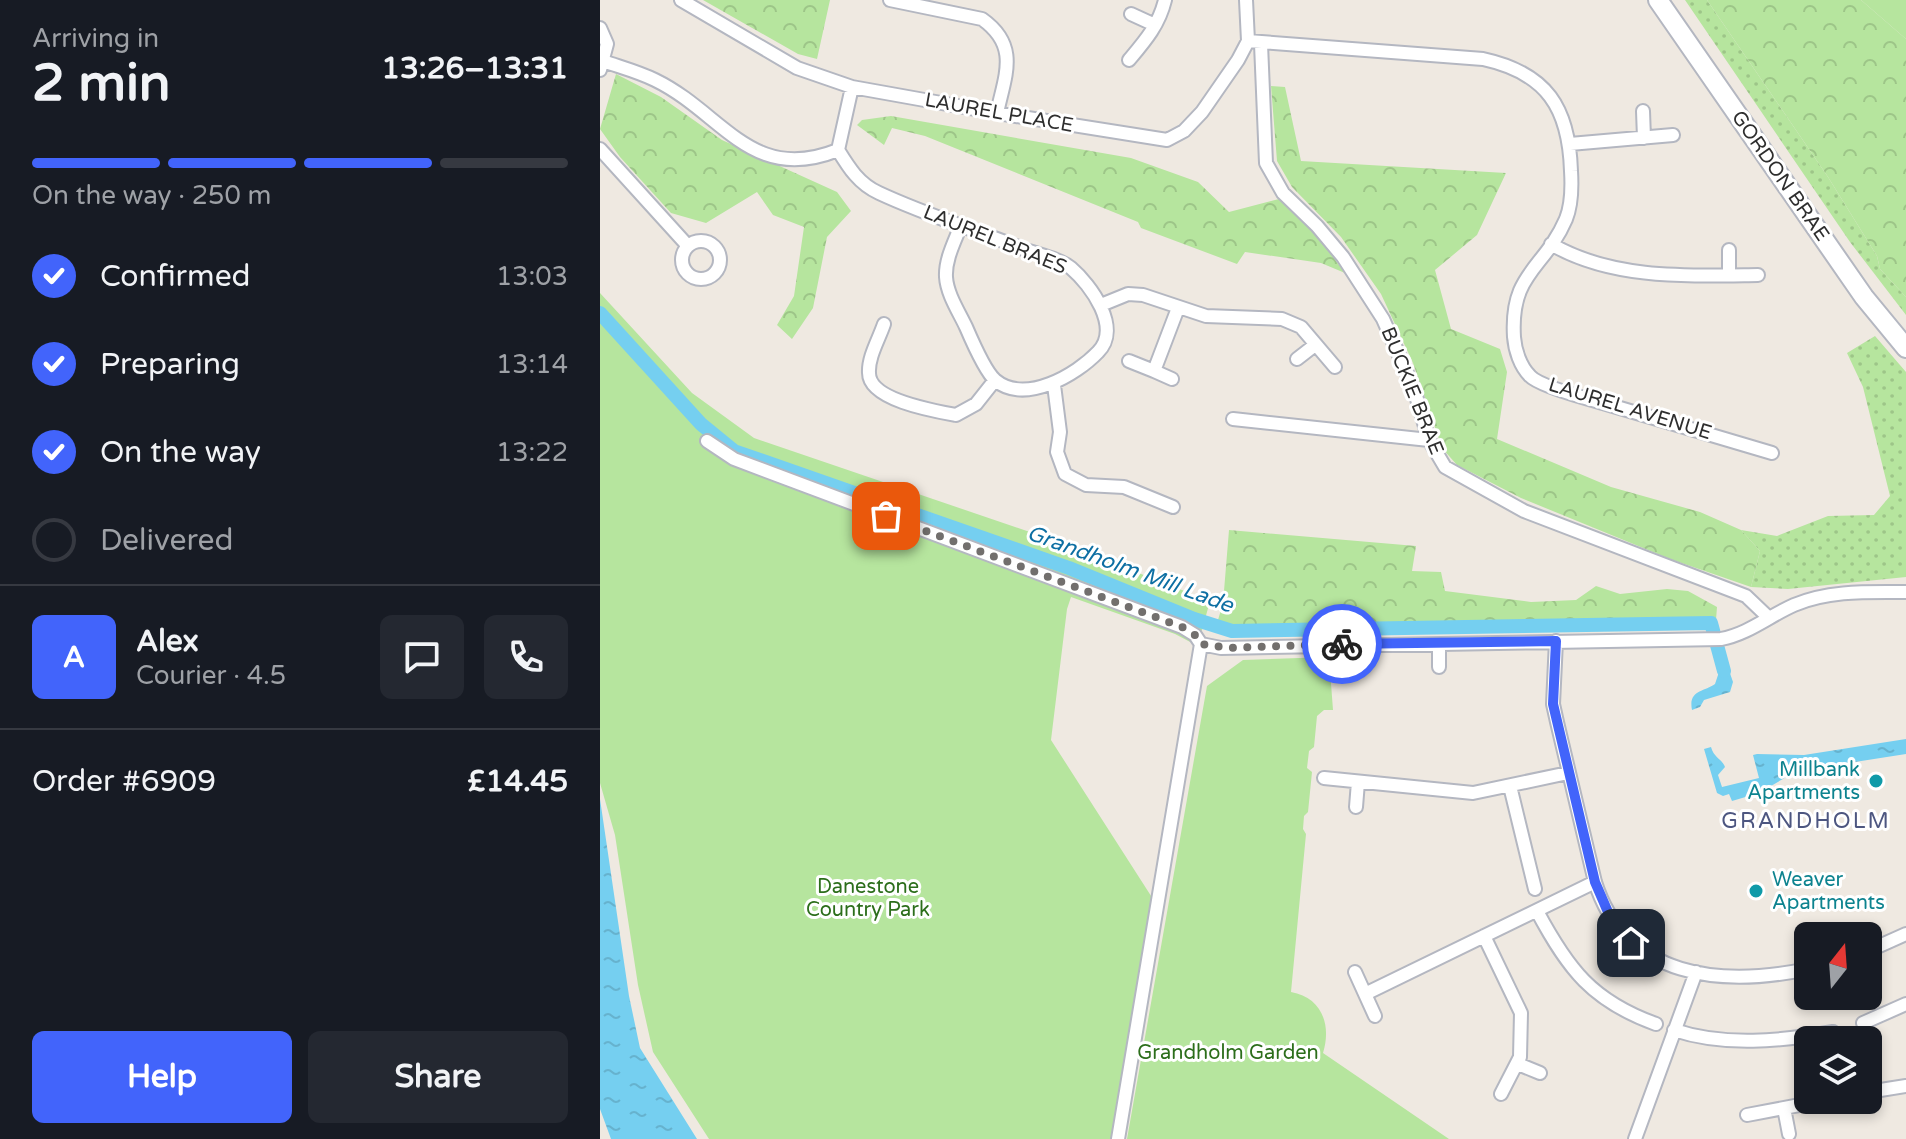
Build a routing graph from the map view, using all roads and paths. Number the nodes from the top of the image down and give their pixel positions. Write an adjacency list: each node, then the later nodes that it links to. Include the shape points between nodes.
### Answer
1 (681, 0): 12 (street, LAUREL PLACE, via 797,68)
2 (893, 0): 14 (street, via 982,19 994,27 1008,53)
3 (1165, 0): 7 (street)
4 (1246, 0): 9 (street)
5 (1658, 0): 30 (main road, GORDON BRAE, via 1864,297)
6 (1131, 14): 7 (street)
7 (1155, 25): 10 (street)
8 (600, 28): 11 (street, via 607,44)
9 (1254, 42): 14 (street, LAUREL PLACE, via 1202,112 1167,140); 17 (street, LAUREL AVENUE, via 1454,56 1508,65 1543,86 1564,118); 39 (street, BUCKIE BRAE, via 1266,163 1283,193 1317,226 1377,308 1414,389)
10 (1129, 60)
11 (602, 66): 19 (street, via 656,80 768,157 793,161)
12 (852, 87): 14 (street, LAUREL PLACE); 19 (street)
13 (1643, 111): 16 (street)
14 (997, 113)
15 (1673, 135): 16 (street)
16 (1644, 138): 17 (street)
17 (1570, 144): 21 (street, LAUREL AVENUE, via 1567,217)
18 (600, 149): 22 (street)
19 (838, 150): 20 (street, LAUREL BRAES, via 851,172 877,192)
20 (961, 225): 26 (street, LAUREL BRAES, via 1070,267); 36 (street, via 946,277)
21 (1551, 244): 24 (street, via 1593,265); 41 (street, LAUREL AVENUE, via 1527,275 1513,313 1515,350 1530,377)
22 (688, 246)
23 (1729, 250): 24 (street)
24 (1729, 275): 25 (street)
25 (1758, 275)
26 (1101, 305): 27 (street, via 1128,294); 37 (street, via 1107,324 1100,351)
27 (1178, 308): 29 (street, via 1206,316 1282,319 1301,327); 34 (street)
28 (884, 324): 36 (street, via 868,371 880,392 956,415 976,404)
29 (1315, 345): 31 (street); 33 (street)
30 (1906, 348)
31 (1297, 359)
32 (1129, 361): 34 (street)
33 (1335, 367)
34 (1154, 371): 35 (street)
35 (1172, 379)
36 (995, 380): 37 (street, via 1012,388)
37 (1054, 385): 42 (street, via 1057,452 1065,474 1086,485 1124,487)
38 (1233, 419): 39 (street)
39 (1429, 440): 44 (street, BUCKIE BRAE, via 1445,467 1524,511 1746,596)
40 (707, 441): 46 (street, via 734,459 1182,627)
41 (1772, 453)
42 (1173, 507)
43 (1906, 592): 44 (street, via 1812,598)
44 (1768, 617): 45 (street, via 1745,632 1715,640)
45 (1556, 641): 47 (street); 49 (street, via 1553,704)
46 (1201, 644): 47 (street); 79 (street)
47 (1439, 645): 48 (street)
48 (1439, 667)
49 (1568, 773): 52 (street); 54 (street)
50 (1324, 778): 51 (street)
51 (1358, 782): 52 (street, via 1473,793); 53 (street)
52 (1510, 786): 55 (street)
53 (1356, 807)
54 (1595, 882): 56 (street); 61 (street, via 1611,919 1631,943 1662,963)
55 (1535, 889)
56 (1537, 911): 58 (street); 67 (street, via 1586,985 1628,1014)
57 (1906, 934): 59 (street)
58 (1484, 936): 63 (street); 70 (street, via 1521,1013)
59 (1882, 945)
60 (1355, 972): 63 (street)
61 (1696, 972): 62 (street, via 1737,976); 68 (street)
62 (1794, 972)
63 (1365, 994): 65 (street)
64 (1906, 1004): 66 (street)
65 (1375, 1016)
66 (1863, 1023)
67 (1656, 1024)
68 (1674, 1030): 69 (street, via 1694,1037 1753,1041); 80 (street)
69 (1794, 1036)
70 (1518, 1064): 71 (street); 74 (street)
71 (1540, 1073)
72 (1906, 1086): 73 (street)
73 (1882, 1090)
74 (1501, 1094)
75 (1794, 1106): 76 (street)
76 (1784, 1108): 77 (street); 78 (street)
77 (1747, 1115)
78 (1789, 1134)
79 (1118, 1139)
80 (1635, 1139)

